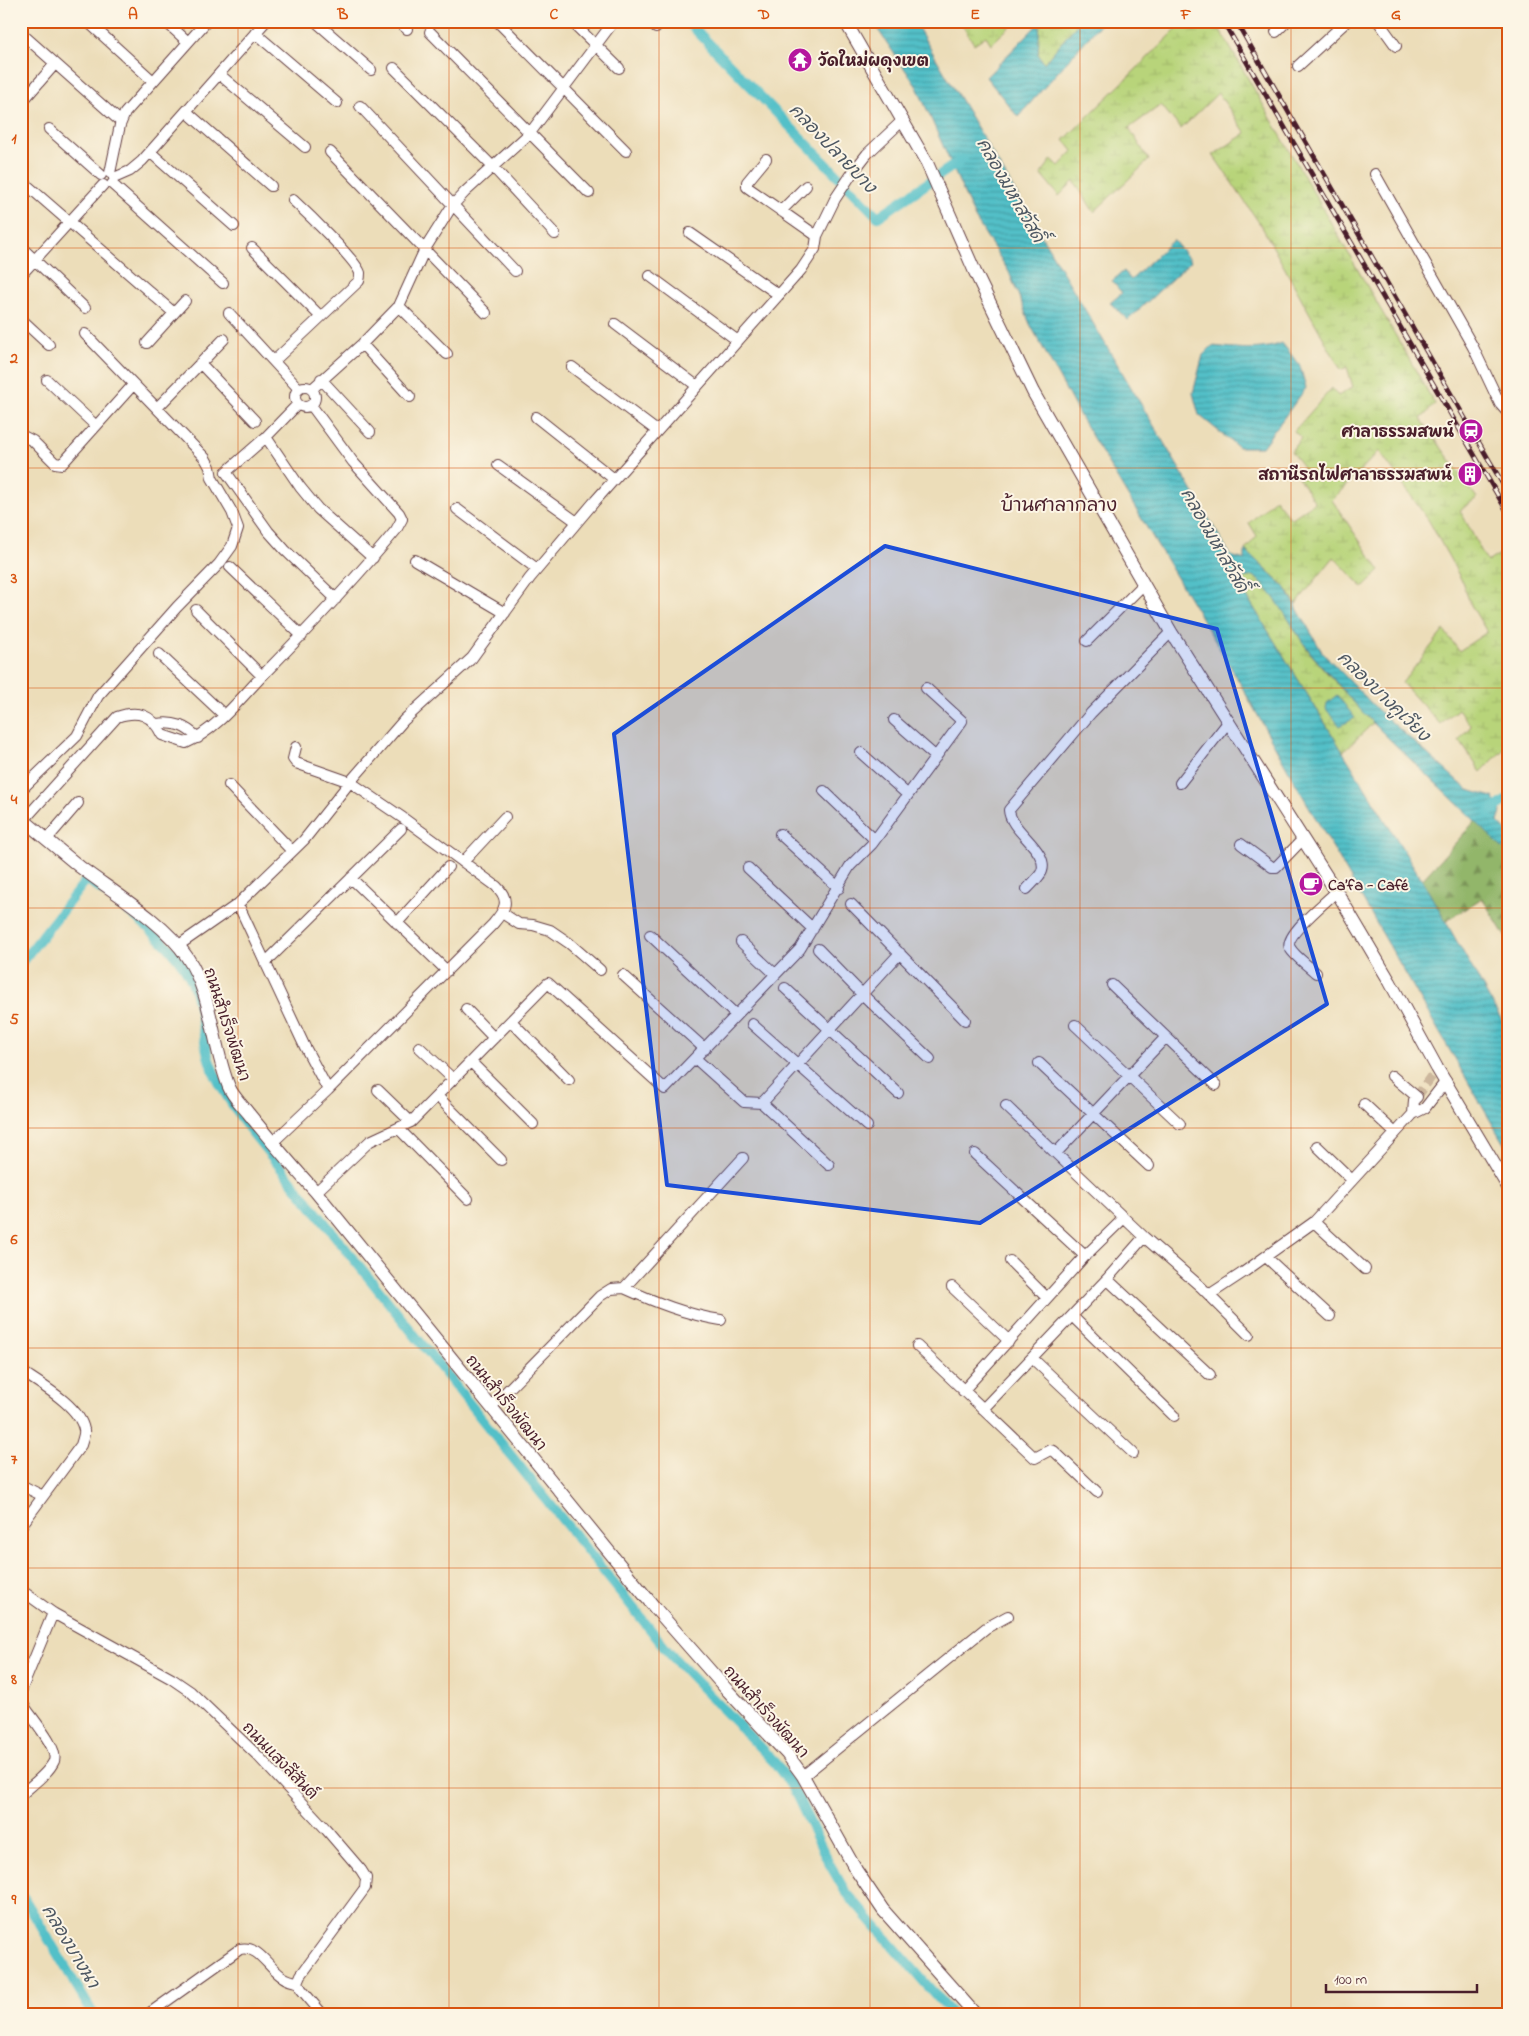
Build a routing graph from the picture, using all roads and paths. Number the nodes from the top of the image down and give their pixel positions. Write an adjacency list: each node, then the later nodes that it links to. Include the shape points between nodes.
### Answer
1 (87, 21): 28 (street)
2 (165, 21): 19 (street)
3 (207, 21): 19 (street)
4 (266, 21): 18 (street)
5 (315, 21): 26 (street)
6 (398, 21): 14 (street)
7 (498, 21): 29 (street)
8 (571, 21): 20 (street)
9 (614, 21): 20 (street)
10 (845, 21): 34 (street)
11 (1287, 21): 16 (street)
12 (1347, 21): 23 (street)
13 (1378, 21): 21 (street)
14 (407, 29)
15 (430, 32): 37 (street)
16 (1276, 32)
17 (21, 33): 22 (street)
18 (255, 33): 27 (street); 31 (street)
19 (188, 42): 28 (street)
20 (596, 45): 25 (street); 29 (street)
21 (1396, 46)
22 (55, 64): 30 (street); 35 (street)
23 (1298, 66)
24 (394, 68): 43 (street)
25 (619, 68)
26 (371, 70)
27 (219, 74): 33 (street); 38 (street)
28 (153, 81): 35 (street)
29 (563, 89): 37 (street); 39 (street)
30 (21, 103)
31 (337, 103)
32 (360, 106): 51 (street)
33 (187, 112): 40 (street); 47 (street)
34 (903, 120): 57 (street, via 853,172); 112 (street, via 927,164 1033,392)
35 (121, 122): 45 (street)
36 (49, 129): 45 (street)
37 (530, 133): 43 (street); 49 (street)
38 (304, 147)
39 (626, 151)
40 (150, 152): 45 (street, via 130,171); 54 (street)
41 (330, 152): 60 (street)
42 (766, 159): 52 (street, via 746,185)
43 (493, 167): 51 (street); 56 (street)
44 (1375, 174): 96 (street, via 1473,347 1500,404)
45 (108, 179): 53 (street); 65 (street)
46 (21, 180): 53 (street)
47 (271, 186)
48 (806, 186): 52 (street)
49 (590, 193)
50 (294, 200): 73 (street, via 357,267 360,275 359,281)
51 (452, 206): 60 (street); 62 (street)
52 (781, 211): 57 (street)
53 (70, 222): 61 (street); 70 (street)
54 (234, 226)
55 (690, 233): 66 (street)
56 (555, 234)
57 (817, 236): 66 (street, via 806,263)
58 (21, 247): 61 (street)
59 (252, 248): 73 (street)
60 (425, 249): 68 (street); 72 (street)
61 (36, 260): 63 (street); 69 (street)
62 (515, 271)
63 (21, 275)
64 (650, 276): 78 (street)
65 (223, 283)
66 (779, 295): 78 (street)
67 (185, 301): 70 (street)
68 (399, 306): 80 (street); 82 (street)
69 (85, 308)
70 (174, 313): 79 (street)
71 (229, 313): 83 (street)
72 (486, 313)
73 (320, 316): 83 (street)
74 (21, 319): 81 (street)
75 (615, 324): 89 (street)
76 (85, 334): 88 (street)
77 (224, 339): 84 (street)
78 (738, 341): 89 (street)
79 (147, 343)
80 (362, 344): 86 (street); 92 (street)
81 (49, 345)
82 (446, 354)
83 (274, 361): 90 (street)
84 (200, 363): 95 (street); 98 (street)
85 (572, 367): 100 (street)
86 (321, 379): 91 (street); 101 (street)
87 (47, 380): 99 (street)
88 (133, 385): 95 (street); 99 (street)
89 (697, 386): 100 (street)
90 (299, 389): 91 (street); 93 (street, via 295,397)
91 (312, 389): 94 (street, via 316,397)
92 (410, 397)
93 (298, 404): 94 (street); 103 (street)
94 (312, 405): 108 (street, via 353,462 402,519)
95 (157, 408): 133 (street, via 210,467 212,478 238,528 232,546 98,696 77,736)
96 (1508, 413)
97 (536, 418): 105 (street)
98 (255, 421)
99 (96, 426): 102 (street, via 62,464 55,464 33,441)
100 (656, 431): 105 (street)
101 (370, 432)
102 (21, 434)
103 (266, 437): 108 (street, via 318,509); 113 (street, via 226,472 268,531)
104 (498, 465): 107 (street)
105 (614, 479): 107 (street)
106 (457, 509): 111 (street)
107 (577, 522): 111 (street)
108 (373, 558): 113 (street)
109 (415, 560): 115 (street)
110 (230, 568): 117 (street)
111 (537, 569): 115 (street)
112 (1144, 584): 116 (street); 118 (street)
113 (336, 599): 117 (street)
114 (196, 610): 120 (street)
115 (505, 613): 130 (street, via 472,658 404,720)
116 (1171, 632): 124 (street); 151 (street, via 1091,713 1008,810 1043,866 1042,872)
117 (302, 636): 120 (street)
118 (1087, 641)
119 (159, 654): 122 (street)
120 (262, 676): 122 (street)
121 (926, 688): 129 (street, via 962,721)
122 (224, 715): 126 (street)
123 (894, 720): 129 (street)
124 (1230, 721): 131 (street); 142 (street)
125 (157, 724): 126 (street, via 169,722 188,728); 126 (street, via 162,735 186,743); 138 (street, via 139,713 130,712 117,717)
126 (198, 738)
127 (296, 747): 130 (street, via 296,763)
128 (861, 753): 135 (street)
129 (936, 757): 135 (street)
130 (350, 782): 145 (street); 146 (street)
131 (1180, 784)
132 (229, 785): 145 (street)
133 (21, 790)
134 (824, 791): 143 (street)
135 (908, 795): 143 (street)
136 (78, 803): 141 (street)
137 (505, 817): 146 (street)
138 (23, 819): 141 (street, ถนนสำเร็จพัฒนา)
139 (401, 829): 149 (street)
140 (780, 834): 150 (street)
141 (47, 839): 160 (street, ถนนสำเร็จพัฒนา)
142 (1303, 839): 144 (street, via 1276,867); 152 (street)
143 (875, 840): 150 (street, via 850,866)
144 (1241, 844)
145 (292, 851): 153 (street)
146 (463, 862): 155 (street, via 503,893)
147 (448, 867): 156 (street)
148 (748, 868): 157 (street)
149 (351, 878): 156 (street); 163 (street)
150 (838, 888): 157 (street)
151 (1027, 889)
152 (1336, 892): 166 (street, via 1294,931 1289,940 1291,950); 192 (street)
153 (238, 904): 160 (street); 163 (street)
154 (850, 904): 162 (street)
155 (502, 913): 164 (street, via 519,924 550,930); 165 (street)
156 (397, 922): 165 (street)
157 (813, 929): 167 (street)
158 (650, 935): 173 (street)
159 (741, 942): 167 (street)
160 (179, 945): 209 (street, ถนนสำเร็จพัฒนา, via 200,982 230,1089)
161 (818, 950): 171 (street)
162 (900, 953): 171 (street); 174 (street)
163 (265, 962): 194 (street)
164 (600, 970)
165 (447, 971): 194 (street)
166 (1316, 972)
167 (775, 974): 173 (street)
168 (623, 975): 182 (street)
169 (1112, 986): 180 (street)
170 (785, 988): 178 (street)
171 (862, 994): 178 (street); 184 (street)
172 (466, 1008): 179 (street)
173 (736, 1015): 182 (street)
174 (965, 1020)
175 (510, 1021): 179 (street); 183 (street, via 548,983 664,1089); 191 (street)
176 (752, 1024): 187 (street)
177 (1075, 1025): 188 (street)
178 (829, 1031): 187 (street); 196 (street)
179 (494, 1038): 185 (street)
180 (1165, 1038): 188 (street); 193 (street)
181 (419, 1047): 190 (street)
182 (705, 1049): 183 (street)
183 (696, 1059): 198 (street, via 744,1102)
184 (930, 1059)
185 (471, 1062): 190 (street); 204 (street)
186 (1039, 1063): 202 (street)
187 (797, 1065): 198 (street); 206 (street)
188 (1129, 1076): 202 (street); 205 (street)
189 (1392, 1076): 201 (street, via 1417,1096)
190 (453, 1080): 197 (street)
191 (569, 1080)
192 (1446, 1081): 201 (street, via 1425,1108); 218 (street)
193 (1216, 1085)
194 (328, 1090): 209 (street)
195 (378, 1090): 203 (street)
196 (898, 1093)
197 (437, 1096): 203 (street); 214 (street)
198 (762, 1103): 215 (street)
199 (1364, 1104): 208 (street)
200 (1006, 1106): 211 (street)
201 (1413, 1114): 208 (street)
202 (1092, 1115): 211 (street); 216 (street)
203 (411, 1122): 207 (street)
204 (533, 1124)
205 (1180, 1124)
206 (867, 1126)
207 (398, 1128): 219 (street, via 370,1141); 220 (street)
208 (1395, 1133): 217 (street)
209 (272, 1143): 219 (street, ถนนสำเร็จพัฒนา)
210 (1317, 1146): 217 (street)
211 (1056, 1152): 221 (street)
212 (975, 1154): 224 (street)
213 (743, 1158): 230 (street)
214 (501, 1160)
215 (829, 1165)
216 (1149, 1166)
217 (1352, 1180): 222 (street)
218 (1508, 1187)
219 (316, 1192): 243 (street, ถนนสำเร็จพัฒนา)
220 (468, 1199)
221 (1124, 1218): 223 (street); 224 (street)
222 (1314, 1222): 225 (street); 227 (street)
223 (1144, 1237): 228 (street); 231 (street)
224 (1085, 1256): 232 (street)
225 (1266, 1257): 231 (street); 234 (street)
226 (1010, 1261): 232 (street)
227 (1365, 1269)
228 (1107, 1279): 233 (street); 241 (street)
229 (952, 1287): 237 (street)
230 (624, 1288): 235 (street, via 698,1316); 243 (street, via 611,1289 600,1296)
231 (1209, 1295): 236 (street)
232 (1047, 1298): 237 (street)
233 (1072, 1316): 239 (street); 245 (street)
234 (1330, 1316)
235 (721, 1320)
236 (1249, 1336)
237 (1009, 1341): 242 (street)
238 (917, 1346): 242 (street)
239 (1032, 1358): 244 (street); 246 (street)
240 (21, 1371): 249 (street, via 66,1403 85,1431 81,1445)
241 (1210, 1375)
242 (963, 1391): 244 (street)
243 (491, 1407): 256 (street, ถนนสำเร็จพัฒนา, via 655,1608 787,1754)
244 (983, 1409): 248 (street, via 1035,1458 1054,1450)
245 (1174, 1416)
246 (1133, 1453)
247 (21, 1485): 249 (street)
248 (1097, 1492)
249 (44, 1496): 250 (street)
250 (21, 1526)
251 (21, 1590): 252 (street, ถนนแสงสีสันต์)
252 (53, 1613): 254 (street); 258 (street, ถนนแสงสีสันต์, via 192,1692 258,1756 364,1875 365,1888)
253 (1008, 1616): 256 (street, via 986,1628)
254 (21, 1691)
255 (21, 1700): 257 (street, via 55,1754 54,1761)
256 (803, 1776): 261 (street, ถนนสำเร็จพัฒนา, via 856,1870 883,1910)
257 (21, 1795)
258 (298, 1982): 259 (street, via 284,1979 248,1947 240,1949); 260 (street)
259 (147, 2015)
260 (322, 2015)
261 (976, 2015)

